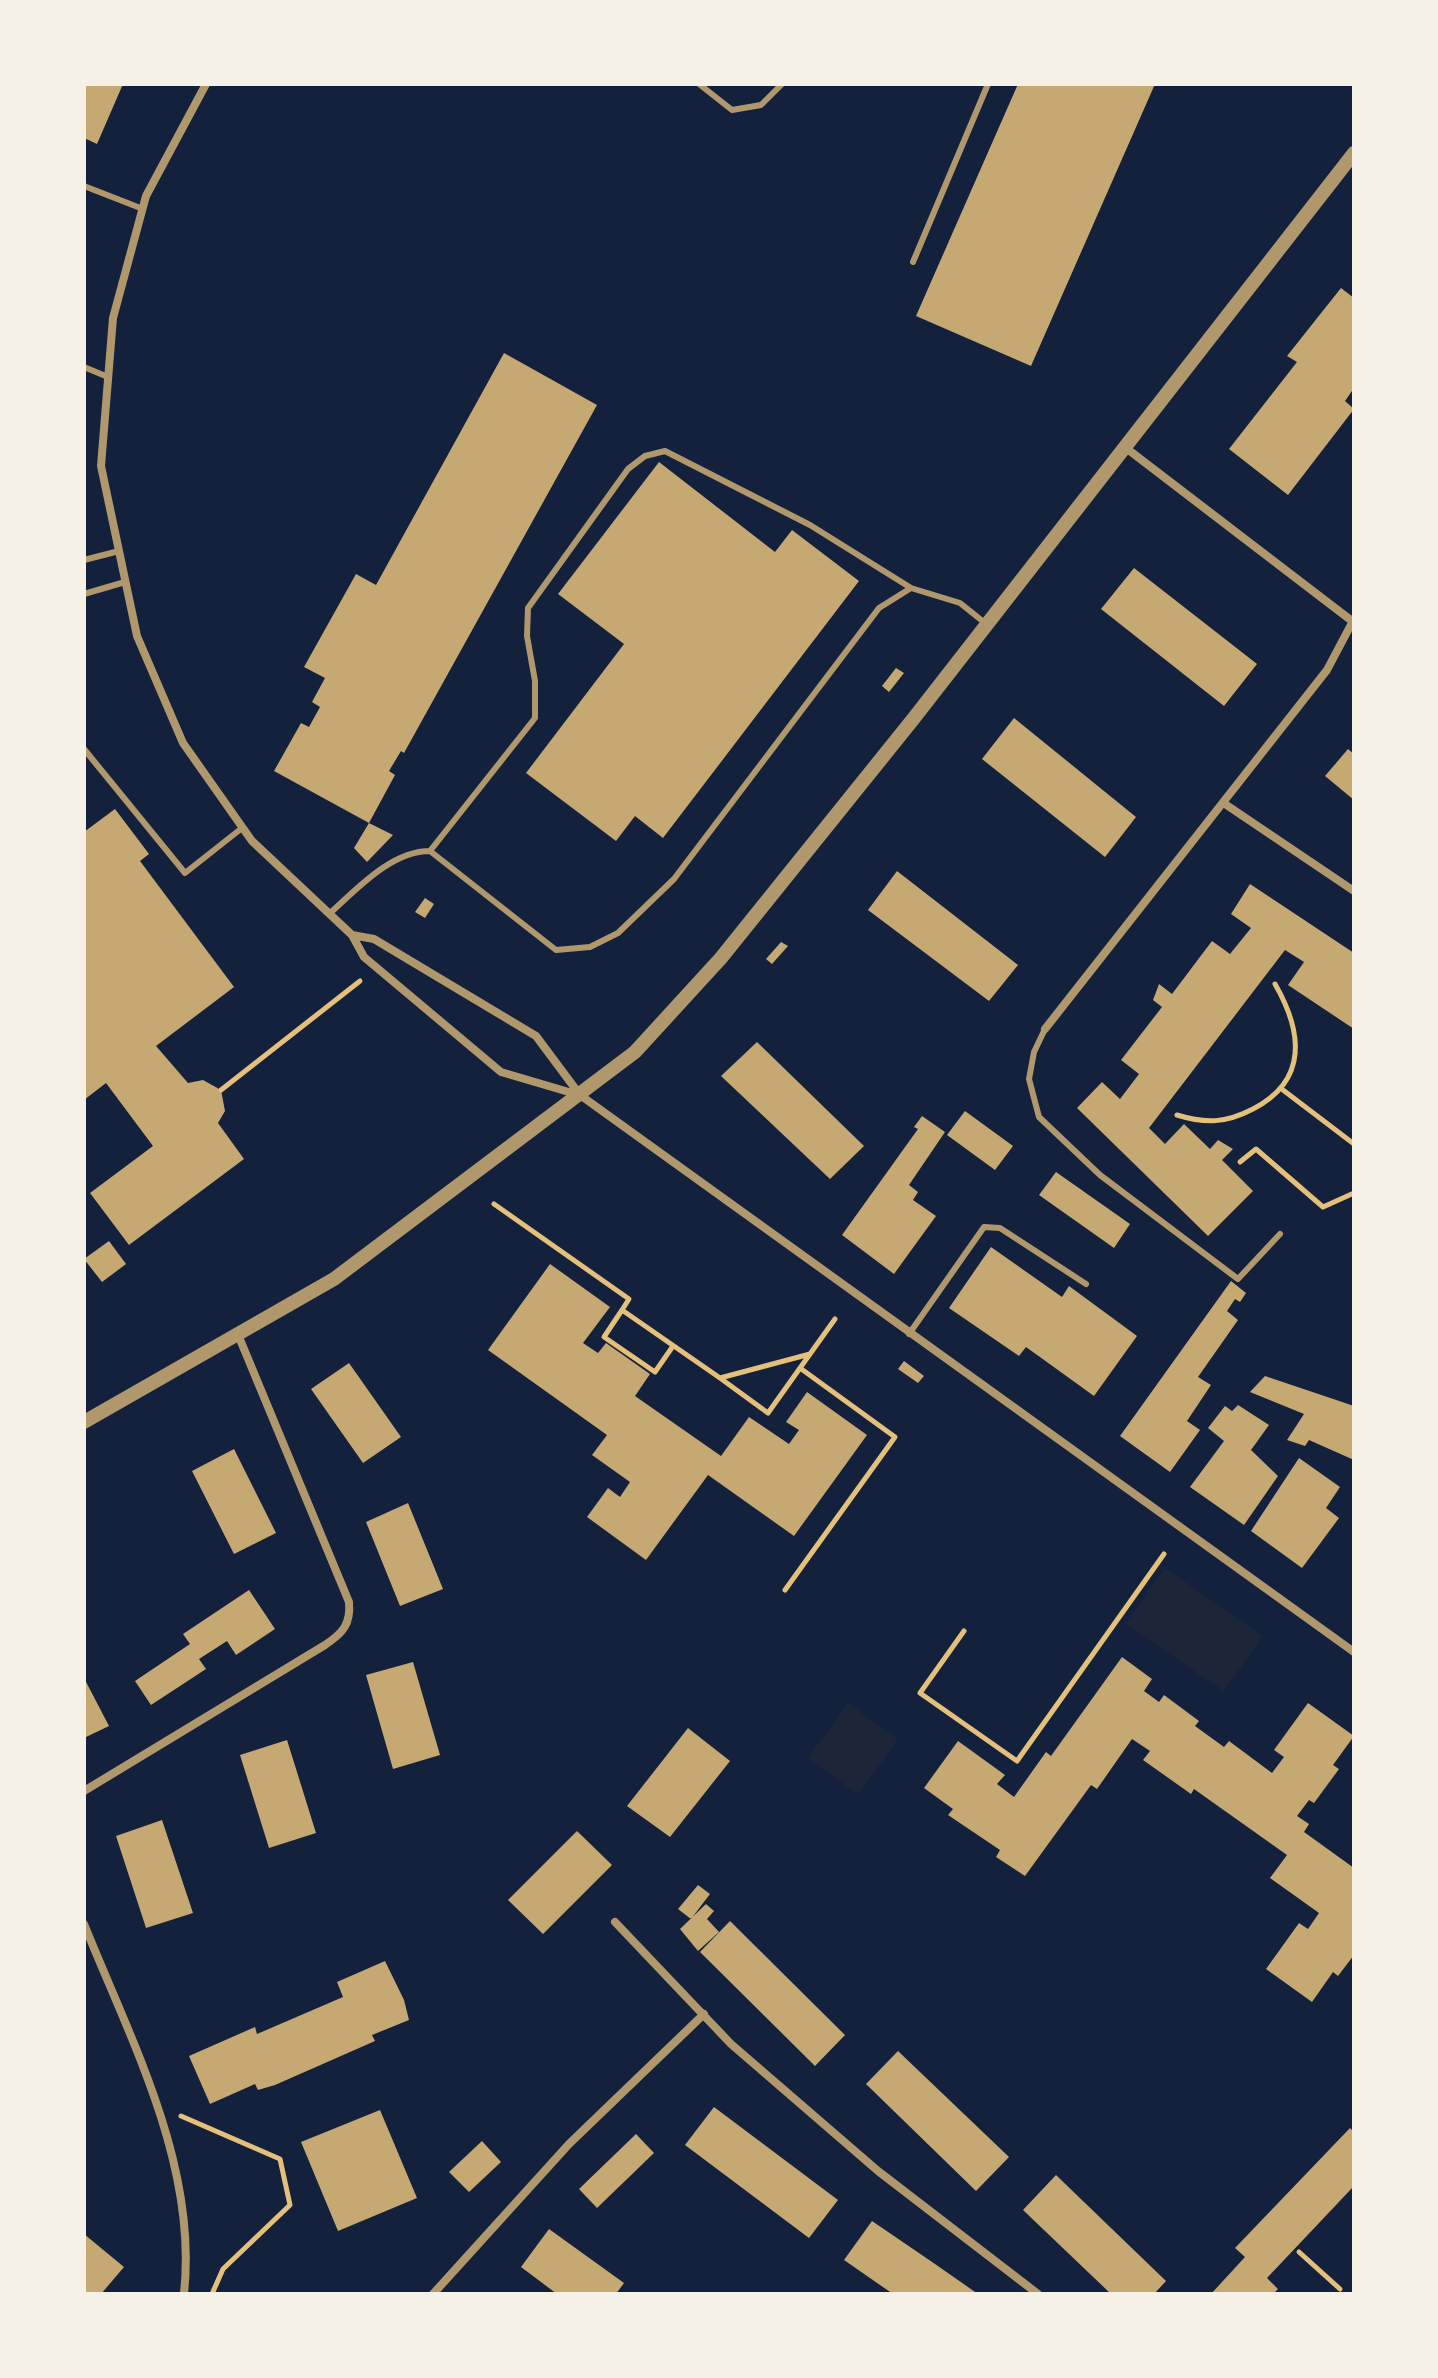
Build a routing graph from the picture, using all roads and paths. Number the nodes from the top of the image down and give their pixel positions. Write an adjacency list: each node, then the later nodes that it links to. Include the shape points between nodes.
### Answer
1 (206, 84): 7 (street)
2 (699, 84): 3 (lane, via 732,110 761,105)
3 (782, 84)
4 (988, 84): 8 (lane)
5 (1354, 153): 11 (street)
6 (84, 186): 7 (lane)
7 (143, 209): 10 (street, via 113,318)
8 (913, 262)
9 (84, 367): 10 (lane)
10 (108, 377): 12 (street, via 101,466)
11 (1126, 448): 17 (street); 18 (street)
12 (119, 551): 13 (lane); 14 (street)
13 (84, 560)
14 (125, 582): 16 (lane); 21 (street, via 137,636 183,743)
15 (911, 588): 18 (lane, via 960,603); 22 (lane, via 879,608 674,879 618,933 590,947 556,950); 22 (lane, via 810,525 665,451 645,456 628,469 528,608 535,718)
16 (84, 594)
17 (1353, 620): 20 (street, via 1327,670)
18 (988, 625): 31 (street, via 721,958 635,1052)
19 (84, 749): 21 (lane, via 185,873)
20 (1225, 804): 23 (street); 28 (street)
21 (242, 828): 24 (street)
22 (430, 851): 24 (lane, via 411,851 369,878)
23 (1354, 891)
24 (329, 914): 25 (street)
25 (352, 935): 31 (street, via 374,939 536,1036); 31 (street, via 364,957 501,1072)
26 (364, 978): 29 (path)
27 (1275, 984): 30 (path, via 1296,1033 1293,1065)
28 (1045, 1029): 37 (lane, via 1029,1079 1039,1117 1100,1175 1238,1279)
29 (221, 1090)
30 (1283, 1090): 32 (path, via 1238,1117 1219,1122); 33 (path)
31 (580, 1095): 41 (street); 42 (street, via 334,1279)
32 (1177, 1115)
33 (1354, 1144)
34 (1240, 1162): 35 (path, via 1256,1149 1323,1207)
35 (1354, 1193)
36 (494, 1204): 39 (path, via 629,1299)
37 (1280, 1234)
38 (1086, 1284): 41 (lane, via 1000,1228 984,1227)
39 (622, 1310): 43 (path); 43 (path, via 604,1337 655,1372)
40 (835, 1319): 44 (path)
41 (909, 1334): 51 (street)
42 (239, 1337): 47 (street); 52 (street, via 349,1602 350,1617 341,1634 325,1645)
43 (673, 1346): 46 (path)
44 (810, 1354): 45 (path); 46 (path)
45 (800, 1368): 46 (path, via 768,1413); 49 (path, via 895,1437)
46 (720, 1378)
47 (84, 1422)
48 (1164, 1554): 50 (path, via 1017,1761 920,1693)
49 (785, 1590)
50 (964, 1631)
51 (1354, 1652)
52 (84, 1791)
53 (615, 1922): 55 (street)
54 (84, 1924): 56 (street)
55 (704, 2014): 61 (street, via 569,2144); 62 (street, via 731,2044 878,2171)
56 (158, 2106): 59 (street, via 185,2211); 60 (path, via 280,2159 290,2205 223,2269)
57 (1299, 2252): 58 (path)
58 (1340, 2289)
59 (184, 2294)
60 (212, 2294)
61 (433, 2294)
62 (1038, 2294)

